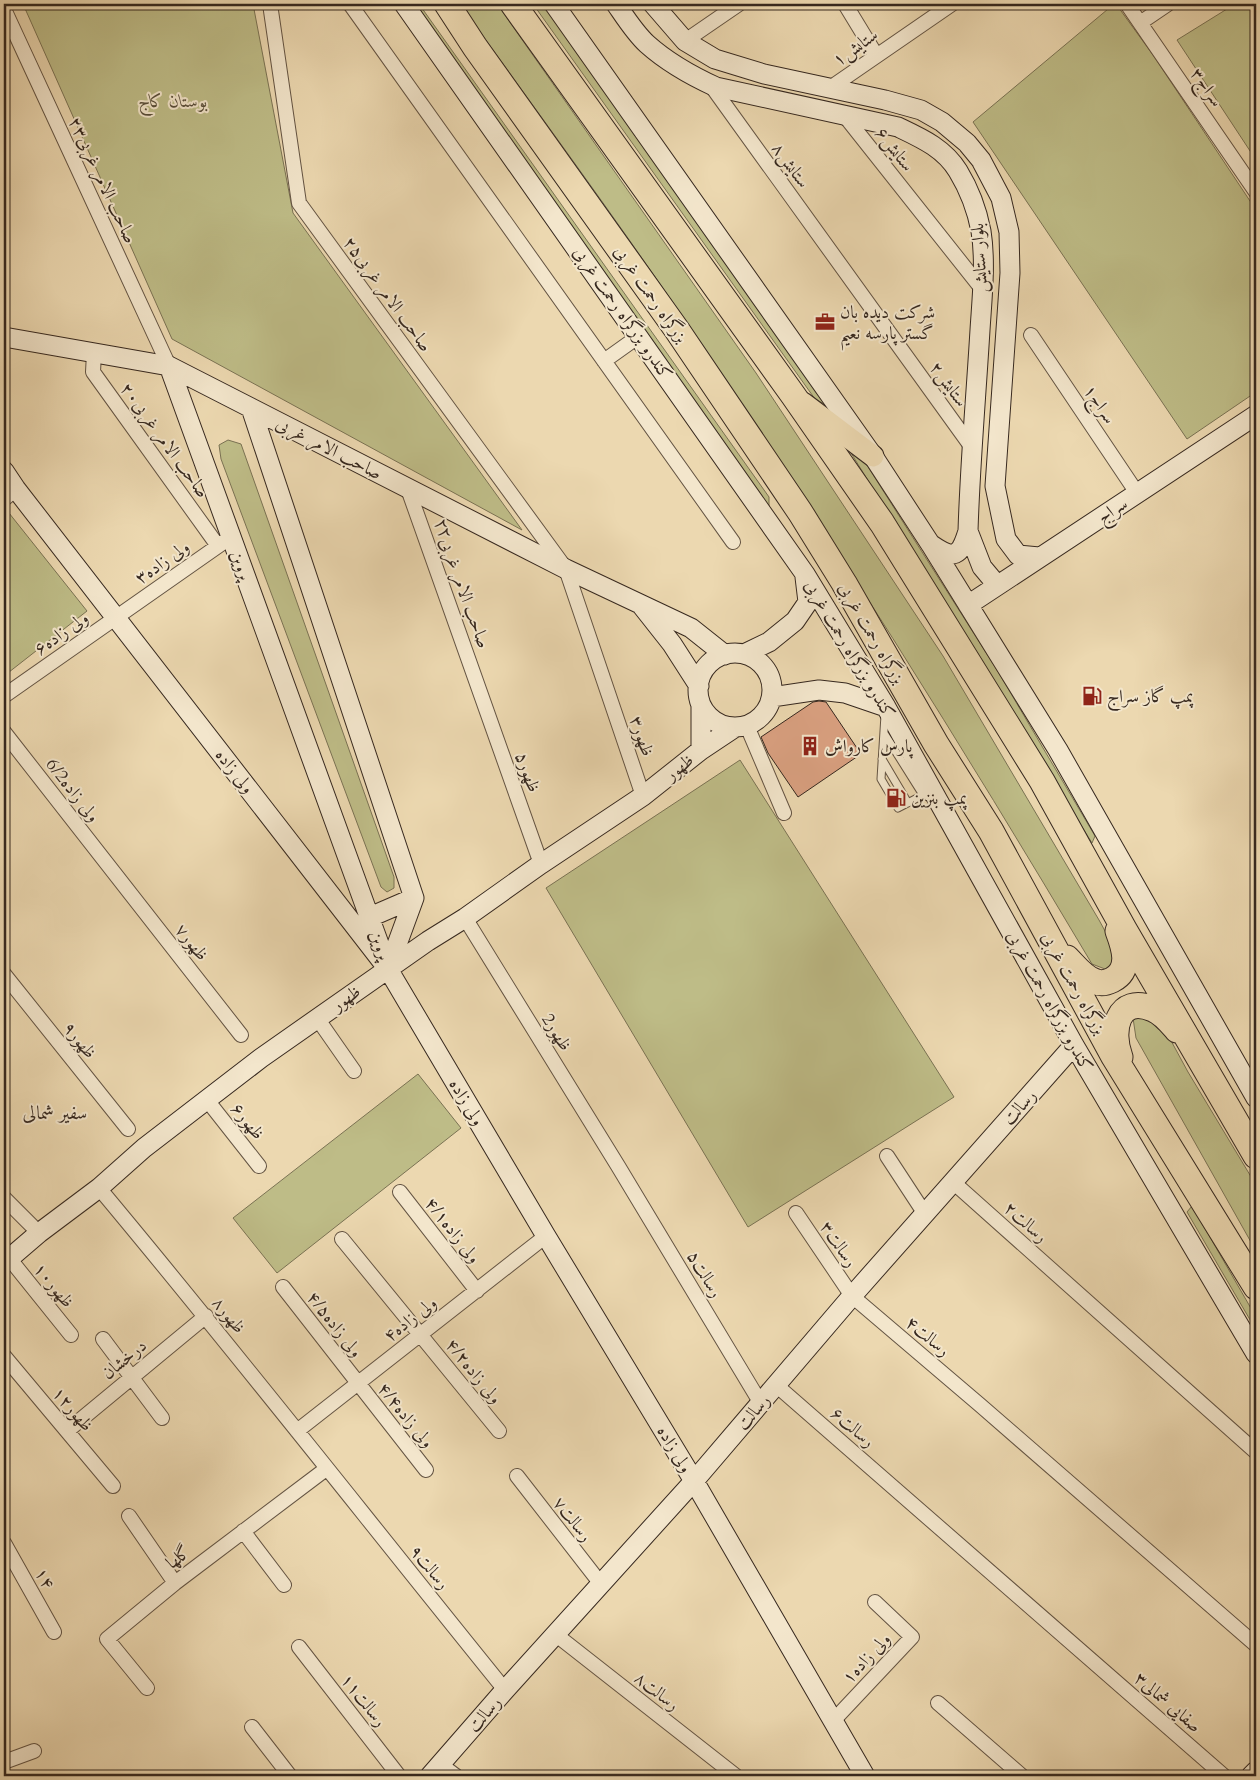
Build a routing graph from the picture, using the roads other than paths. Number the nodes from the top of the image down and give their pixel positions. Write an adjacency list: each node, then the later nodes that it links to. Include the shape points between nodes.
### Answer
1 (270, 4): 48 (street, صاحب الامر غربی۲۵, via 299,203)
2 (350, 4): 30 (street)
3 (404, 4): 28 (street, کندرو بزرگراه رحمت غربی)
4 (447, 4): 78 (highway, بزرگراه رحمت غربی, via 800,512)
5 (513, 4): 32 (highway)
6 (554, 4): 36 (street)
7 (616, 4): 17 (street, بلوار ستایش)
8 (652, 4): 15 (street, بلوار ستایش)
9 (739, 4): 18 (street)
10 (844, 4): 19 (street)
11 (952, 4): 19 (street, ستایش۱)
12 (1127, 4): 16 (street, سراج۳)
13 (1168, 4): 16 (street)
14 (4, 9): 31 (street, صاحب الامر غربی۲۳)
15 (666, 19): 17 (street); 18 (street, بلوار ستایش)
16 (1140, 23): 23 (street, سراج۳)
17 (643, 39): 20 (street, بلوار ستایش, via 669,60)
18 (685, 41): 21 (street, بلوار ستایش, via 715,59 764,74)
19 (876, 55): 21 (street, ستایش۱)
20 (710, 84): 22 (street, بلوار ستایش); 24 (street, ستایش۸)
21 (830, 88): 39 (street, بلوار ستایش, via 921,110 942,122 981,160 1001,198 1009,232 1010,273)
22 (844, 115): 25 (street, ستایش۶); 25 (street, بلوار ستایش, via 898,127 942,151 957,169 969,190 981,231)
23 (1256, 192)
24 (842, 268): 35 (street, ستایش۲)
25 (982, 290): 35 (street, بلوار ستایش)
26 (1031, 335): 41 (street, سراج۱)
27 (4, 336): 29 (street, صاحب الامر غربی)
28 (639, 336): 30 (street); 49 (street, کندرو بزرگراه رحمت غربی)
29 (94, 353): 31 (street, صاحب الامر غربی); 44 (street, صاحب الامر غربی۲۰, via 93,372)
30 (604, 361): 45 (street)
31 (168, 366): 33 (street, صاحب الامر غربی); 44 (street, پروین)
32 (793, 395): 36 (main road); 74 (highway, via 900,552 1042,781)
33 (251, 408): 40 (street, صاحب الامر غربی); 75 (street)
34 (1256, 415): 41 (street, سراج)
35 (973, 449): 38 (street, بلوار ستایش)
36 (873, 456): 46 (street)
37 (4, 471): 42 (street, ولی زاده)
38 (971, 484): 39 (street); 43 (street, بلوار ستایش)
39 (996, 486): 47 (street, بلوار ستایش, via 1006,539 1018,555)
40 (408, 489): 48 (street, صاحب الامر غربی); 58 (street, صاحب الامر غربی٢٢)
41 (1137, 493): 47 (street, سراج)
42 (10, 494): 53 (street, ولی زاده)
43 (968, 531): 46 (street, via 958,553 945,554); 50 (street, بلوار ستایش, via 982,567)
44 (224, 541): 53 (street, ولی زاده۳); 76 (street, پروین)
45 (733, 542)
46 (931, 544): 52 (street)
47 (1039, 557): 50 (street, سراج)
48 (566, 569): 51 (street, صاحب الامر غربی); 57 (street, صاحب الامر غربی۲۵)
49 (804, 574): 54 (street, via 808,602 795,621 769,642); 62 (street, کندرو بزرگراه رحمت غربی)
50 (997, 585): 52 (street, سراج)
51 (640, 603): 55 (street, صاحب الامر غربی, via 692,628); 56 (street, via 672,644)
52 (968, 605): 87 (street, via 1058,750)
53 (116, 617): 59 (street, ولی زاده۶); 79 (street, ولی زاده)
54 (744, 654): 55 (street); 60 (street, via 767,670 772,683)
55 (725, 655): 56 (street, via 707,666)
56 (698, 686): 61 (street)
57 (606, 689): 68 (street, ظهور۳)
58 (480, 693): 72 (street, ظهور۵)
59 (4, 696)
60 (772, 697): 62 (street, via 819,690 845,694); 63 (street, via 759,720)
61 (701, 705): 63 (street, via 720,724); 66 (street)
62 (886, 707): 65 (lane); 69 (street, کندرو بزرگراه رحمت غربی)
63 (740, 727): 66 (street, ظهور); 71 (street)
64 (4, 732): 73 (street, 6/2ولی زاده)
65 (884, 732): 67 (lane); 69 (lane)
66 (701, 750): 68 (street, ظهور)
67 (882, 758): 70 (lane); 70 (lane, via 881,779 898,808)
68 (643, 796): 72 (street, ظهور)
69 (930, 798): 70 (lane); 83 (street, کندرو بزرگراه رحمت غربی)
70 (908, 802)
71 (784, 812)
72 (541, 864): 77 (street, ظهور)
73 (114, 872): 82 (street, ظهور۷)
74 (1103, 890): 78 (highway, via 1125,956 1122,972 1117,977 1103,983 1088,978 1067,958); 84 (highway)
75 (414, 898): 76 (street); 79 (street, پروین)
76 (370, 917): 79 (street, پروین)
77 (465, 918): 79 (street, ظهور); 93 (street, 2ظهور)
78 (1044, 928): 86 (highway, بزرگراه رحمت غربی)
79 (388, 969): 81 (street, ظهور); 101 (street, ولی زاده)
80 (4, 974): 89 (street, ظهور۹)
81 (317, 1018): 85 (street); 88 (street, ظهور)
82 (241, 1035)
83 (1074, 1045): 94 (street, رسالت); 112 (street, کندرو بزرگراه رحمت غربی)
84 (1197, 1052): 86 (highway, via 1157,1011 1145,1006 1128,1008 1118,1018 1115,1040); 91 (highway)
85 (354, 1071)
86 (1134, 1089): 105 (highway, بزرگراه رحمت غربی)
87 (1256, 1098)
88 (207, 1100): 92 (street, ظهور۶); 95 (street, ظهور, via 144,1148)
89 (128, 1129)
90 (887, 1156): 99 (street)
91 (1256, 1156)
92 (259, 1166)
93 (618, 1166): 117 (street, رسالت۵)
94 (952, 1182): 99 (street, رسالت); 122 (street, رسالت۲)
95 (99, 1188): 100 (street, ظهور); 108 (street, ظهور۸)
96 (400, 1192): 106 (street, ولی زاده۴/۱)
97 (4, 1198): 100 (street)
98 (796, 1213): 107 (street, رسالت۳)
99 (925, 1214): 107 (street, رسالت)
100 (38, 1234): 103 (street, ظهور)
101 (546, 1236): 106 (street, ولی زاده۴); 126 (street, ولی زاده)
102 (342, 1239): 110 (street, ولی زاده۴/۲)
103 (6, 1260): 109 (street, ظهور۱۰)
104 (283, 1287): 115 (street, ولی زاده۴/۵)
105 (1256, 1287)
106 (476, 1291): 110 (street, ولی زاده۴)
107 (852, 1296): 116 (street, رسالت); 137 (street, رسالت۴)
108 (206, 1316): 114 (street, درخشان); 120 (street, ظهور۸)
109 (71, 1335)
110 (420, 1335): 115 (street, ولی زاده۴); 121 (street, ولی زاده۴/۲)
111 (103, 1339): 114 (street)
112 (1256, 1354)
113 (4, 1356): 119 (street, ظهور۱۲)
114 (132, 1377): 118 (street); 119 (street, درخشان)
115 (357, 1384): 120 (street, ولی زاده۴); 124 (street, ولی زاده۴/۴)
116 (776, 1385): 117 (street, رسالت); 139 (street, رسالت۶)
117 (760, 1402): 126 (street, رسالت)
118 (162, 1418)
119 (67, 1430): 127 (street, ظهور۱۲)
120 (297, 1431): 123 (street, ظهور۸)
121 (499, 1431)
122 (1256, 1452)
123 (326, 1468): 129 (street, گلها); 141 (street, رسالت۹)
124 (426, 1470)
125 (517, 1476): 132 (street, رسالت۷)
126 (694, 1481): 132 (street, رسالت); 143 (street, ولی زاده)
127 (113, 1486)
128 (129, 1516): 131 (street)
129 (243, 1531): 131 (street, گلها); 133 (street)
130 (4, 1543): 135 (street, ۱۴)
131 (175, 1583): 140 (street, گلها, via 107,1639)
132 (600, 1584): 136 (street, رسالت)
133 (284, 1585)
134 (875, 1602): 143 (street, ولی زاده۱, via 912,1636)
135 (54, 1632)
136 (555, 1634): 141 (street, رسالت); 152 (street, رسالت۸)
137 (1256, 1645)
138 (299, 1648): 150 (street, رسالت۱۱)
139 (1086, 1656): 155 (street, صفایی شمالی۳)
140 (147, 1688)
141 (505, 1690): 147 (street, رسالت)
142 (938, 1703): 154 (street)
143 (833, 1721): 153 (street, ولی زاده)
144 (252, 1728): 149 (street)
145 (34, 1751): 146 (street)
146 (4, 1762)
147 (435, 1770): 151 (street)
148 (1256, 1770): 156 (street)
149 (290, 1776)
150 (399, 1776)
151 (456, 1776)
152 (736, 1776)
153 (865, 1776)
154 (1022, 1776)
155 (1224, 1776)
156 (1251, 1776)

